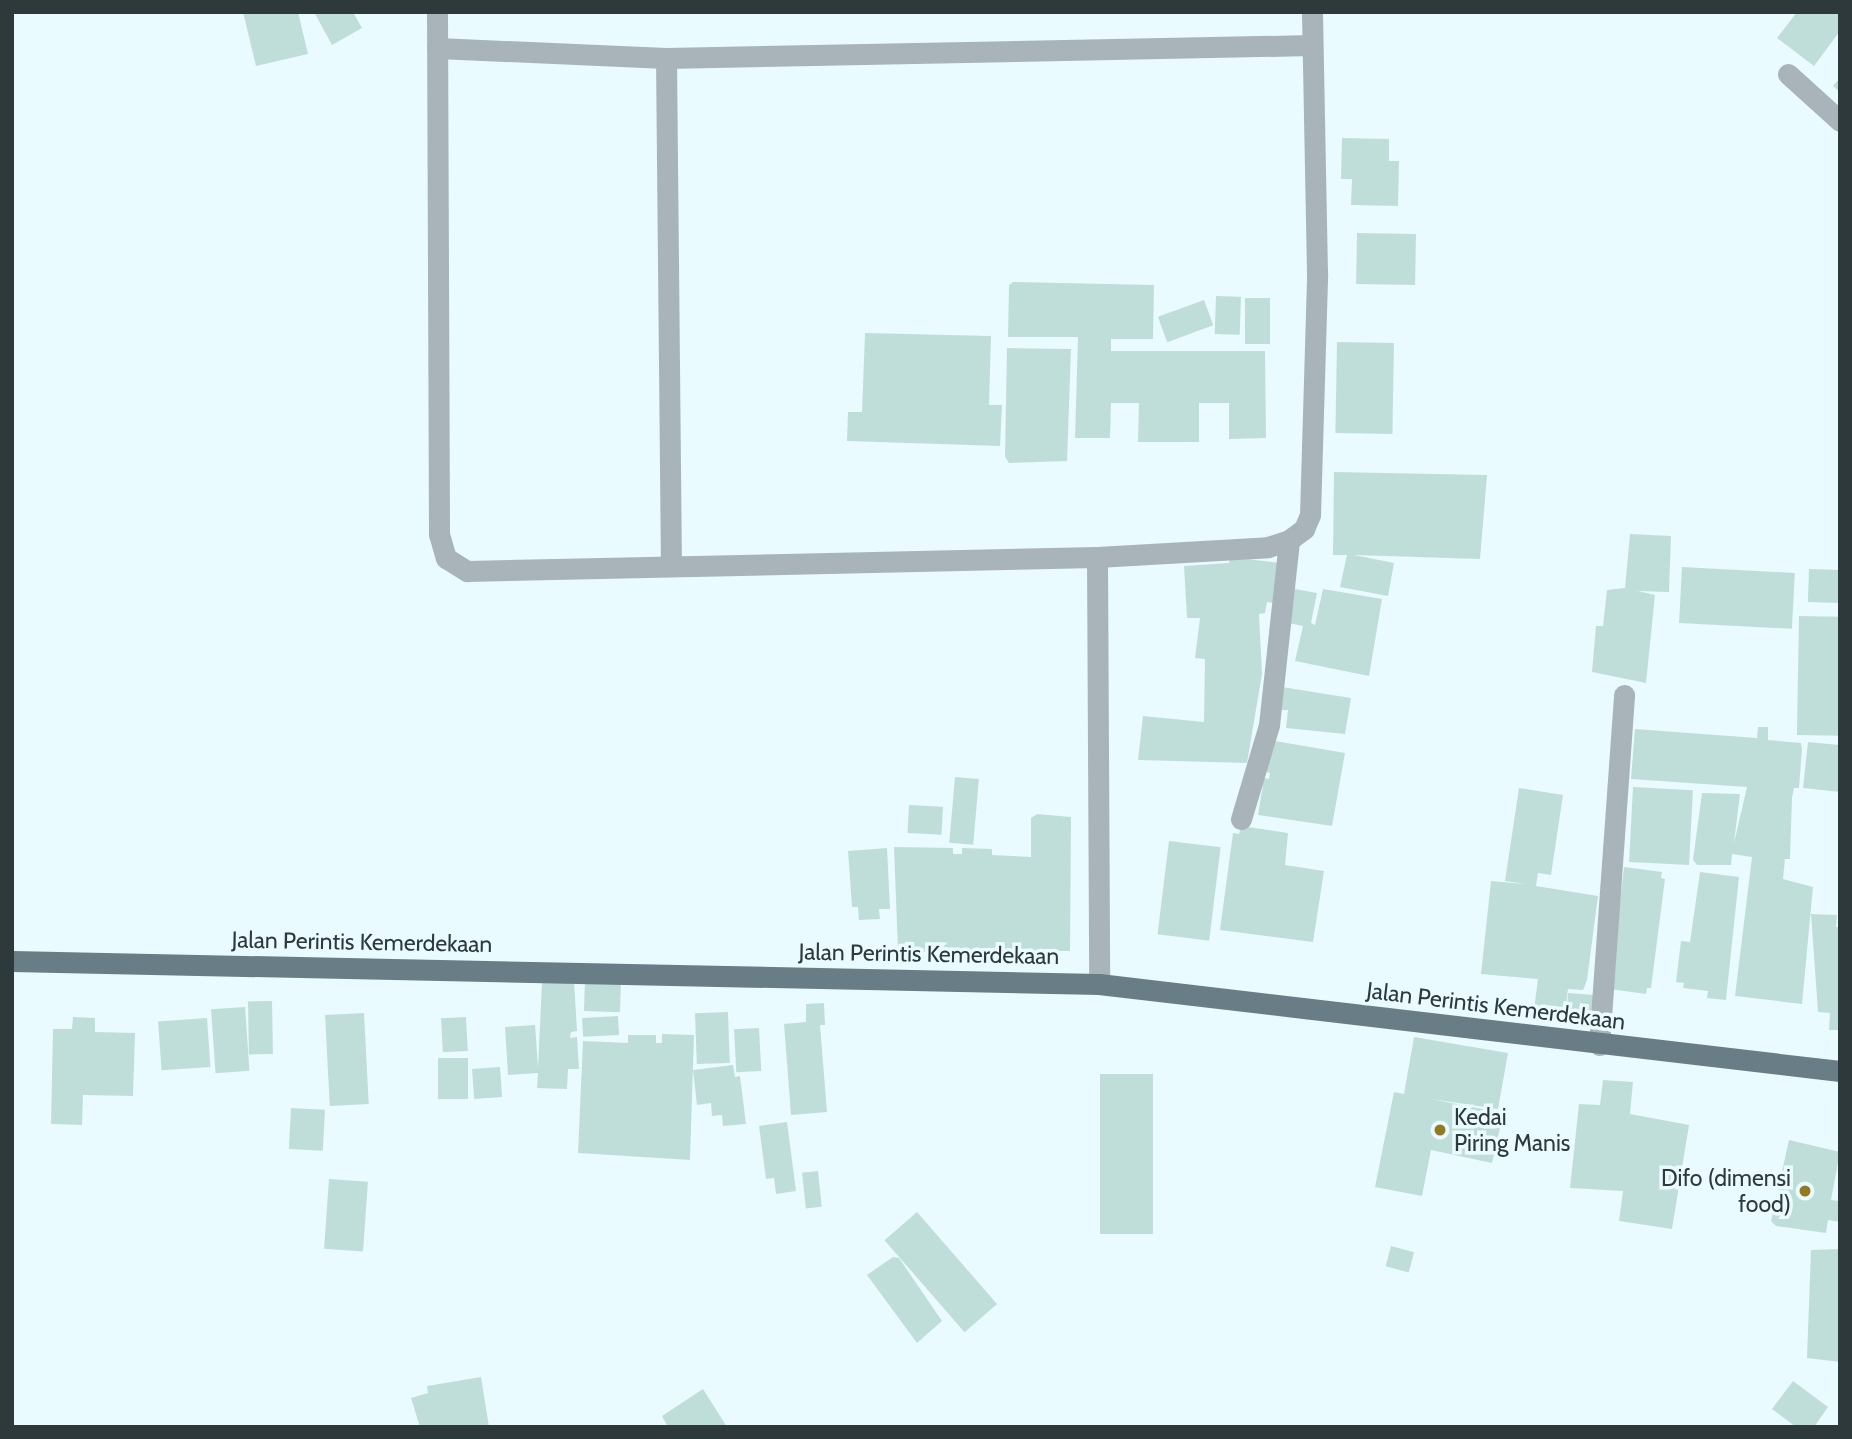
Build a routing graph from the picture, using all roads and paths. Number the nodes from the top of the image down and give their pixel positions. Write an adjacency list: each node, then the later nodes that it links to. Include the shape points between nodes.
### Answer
1 (437, 12): 4 (street)
2 (1312, 12): 3 (street)
3 (1312, 45): 5 (street); 8 (street, via 1317,273 1310,515 1304,529)
4 (437, 48): 5 (street); 10 (street, via 439,534 446,558 467,571)
5 (666, 58): 10 (street)
6 (1788, 74): 7 (street)
7 (1840, 121)
8 (1289, 540): 9 (street, via 1268,547); 12 (street, via 1269,725)
9 (1097, 557): 10 (street); 14 (street)
10 (671, 566)
11 (1624, 695): 15 (street)
12 (1241, 819)
13 (12, 961): 14 (main road, Jalan Perintis Kemerdekaan)
14 (1099, 984): 15 (main road, Jalan Perintis Kemerdekaan)
15 (1599, 1045): 16 (main road, Jalan Perintis Kemerdekaan)
16 (1840, 1071)

